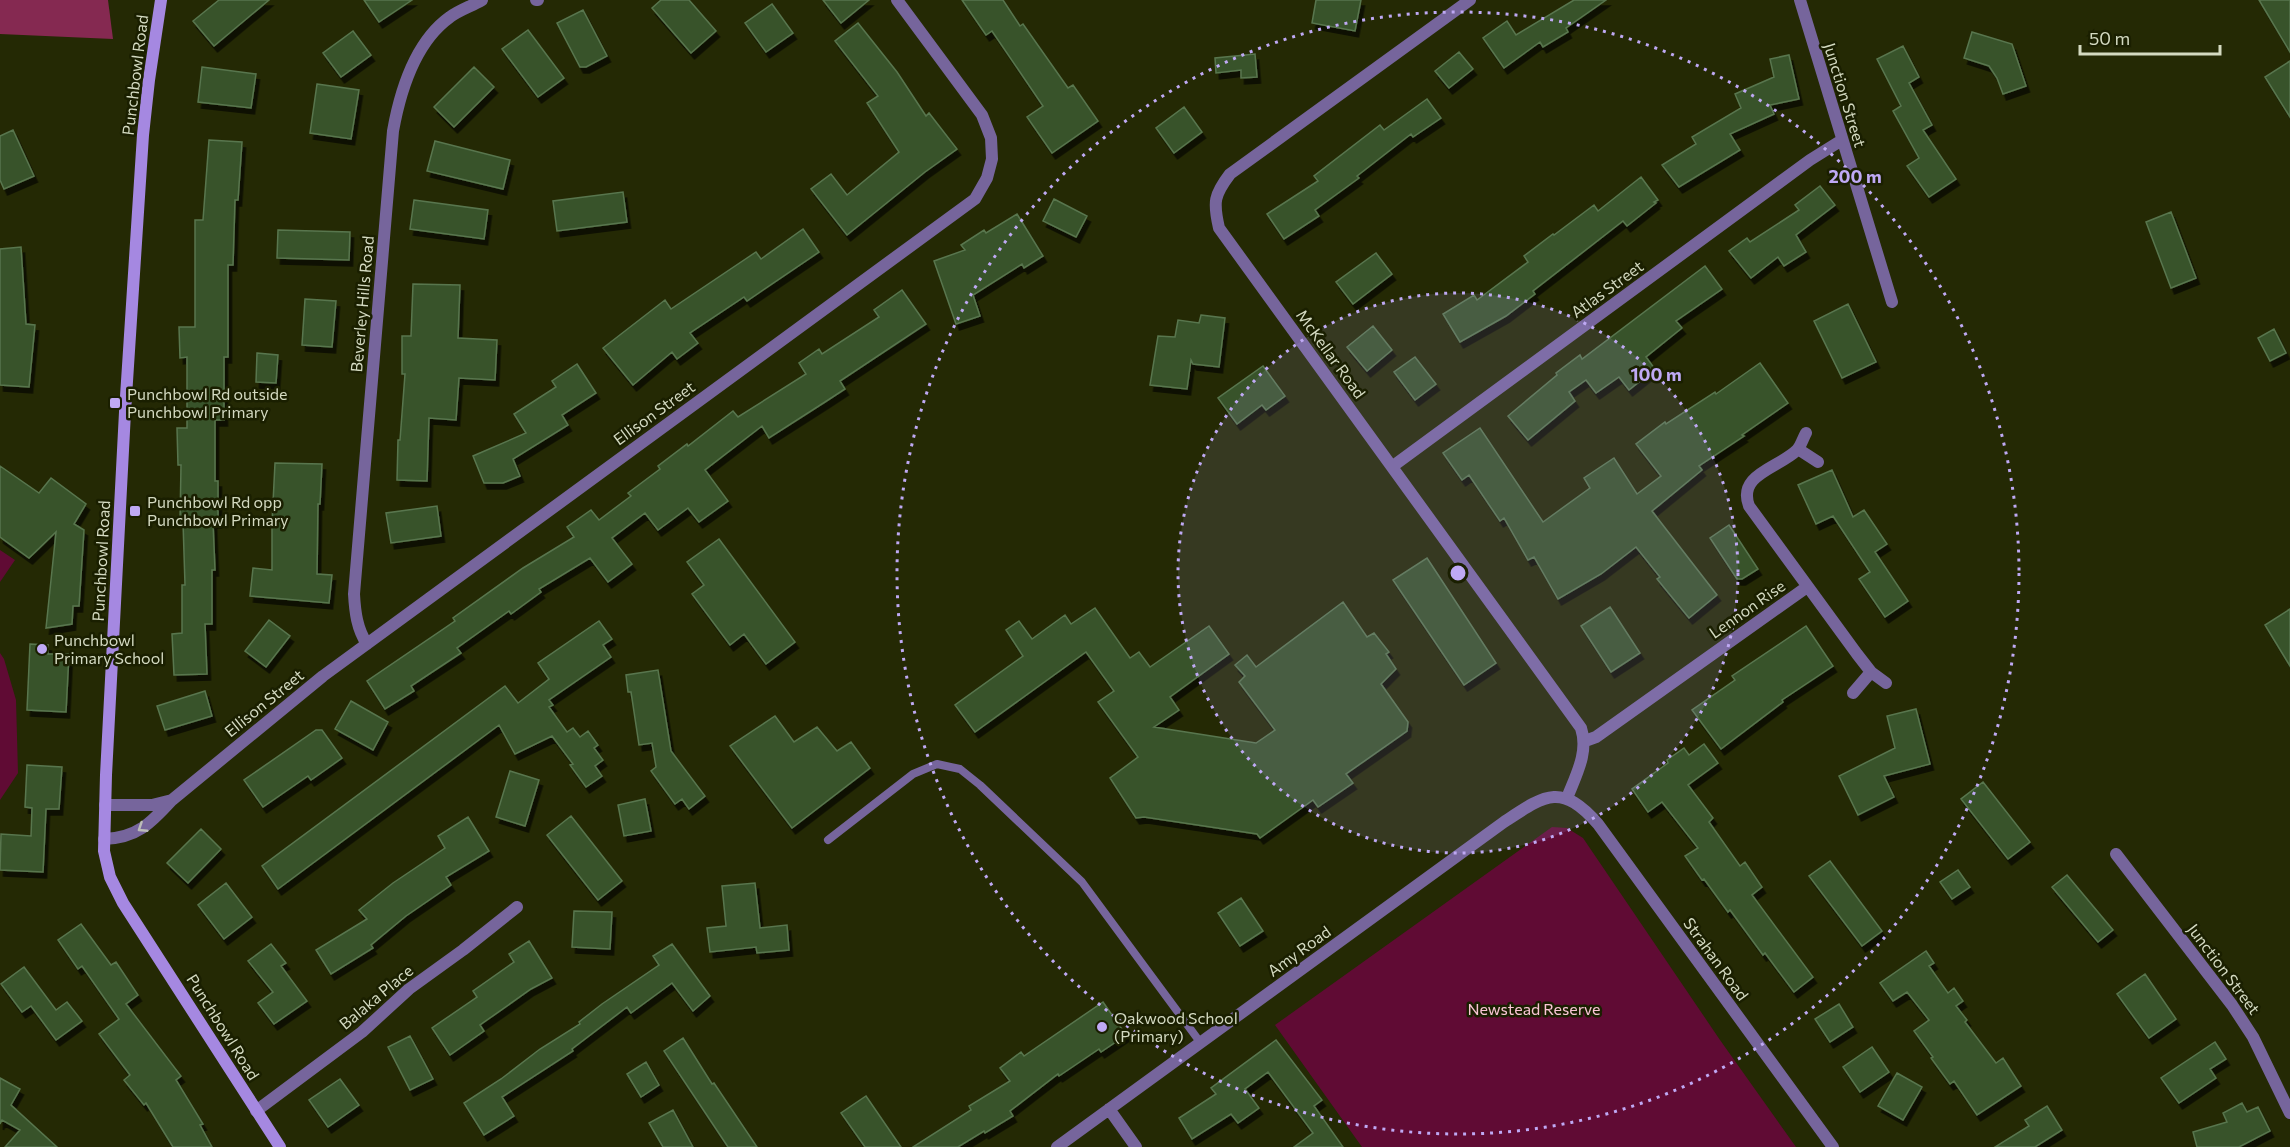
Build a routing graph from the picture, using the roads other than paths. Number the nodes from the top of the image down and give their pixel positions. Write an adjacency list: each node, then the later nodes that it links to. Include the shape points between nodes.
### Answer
1 (162, 0): 21 (street, Punchbowl Road, via 143,135)
2 (482, 0): 14 (street, Beverley Hills Road, via 449,17 434,32 407,77 397,108 354,594 358,624)
3 (897, 0): 14 (street, Ellison Street, via 982,115 991,138 992,159 975,199)
4 (1449, 0): 6 (street)
5 (1800, 0): 7 (street, Junction Street)
6 (1467, 2): 12 (street, McKellar Road, via 1230,174 1217,191 1214,207 1219,228)
7 (1842, 140): 8 (street, Junction Street); 12 (street, Atlas Street)
8 (1892, 302)
9 (1806, 433): 10 (street)
10 (1798, 450): 11 (street); 13 (street, Lennon Rise, via 1755,478 1745,496)
11 (1818, 462)
12 (1393, 466): 18 (street, McKellar Road, via 1572,715)
13 (1807, 587): 15 (street); 18 (street, Lennon Rise)
14 (367, 644): 20 (street, Ellison Street)
15 (1871, 672): 16 (street); 17 (street)
16 (1886, 683)
17 (1853, 693)
18 (1585, 741): 19 (street)
19 (1567, 798): 26 (street, Amy Road, via 1551,797 1526,807); 33 (street, Strahan Road, via 1579,804 1598,824)
20 (172, 800): 21 (street, Ellison Street, via 152,805); 22 (street, Ellison Street, one-way to 22, via 134,834)
21 (105, 805): 22 (street, Punchbowl Road)
22 (104, 839): 28 (street, Punchbowl Road, via 110,877 123,903)
23 (828, 840): 26 (lane, via 913,774 937,764 960,769 1082,882)
24 (2116, 854): 29 (street, Junction Street, via 2232,1005 2253,1037)
25 (517, 907): 28 (street, Balaka Place, via 409,988 362,1032)
26 (1200, 1042): 27 (street, Amy Road)
27 (1110, 1109): 31 (street, Amy Road); 32 (street)
28 (256, 1111): 30 (street, Punchbowl Road)
29 (2290, 1113)
30 (280, 1147)
31 (1057, 1147)
32 (1136, 1147)
33 (1833, 1147)

